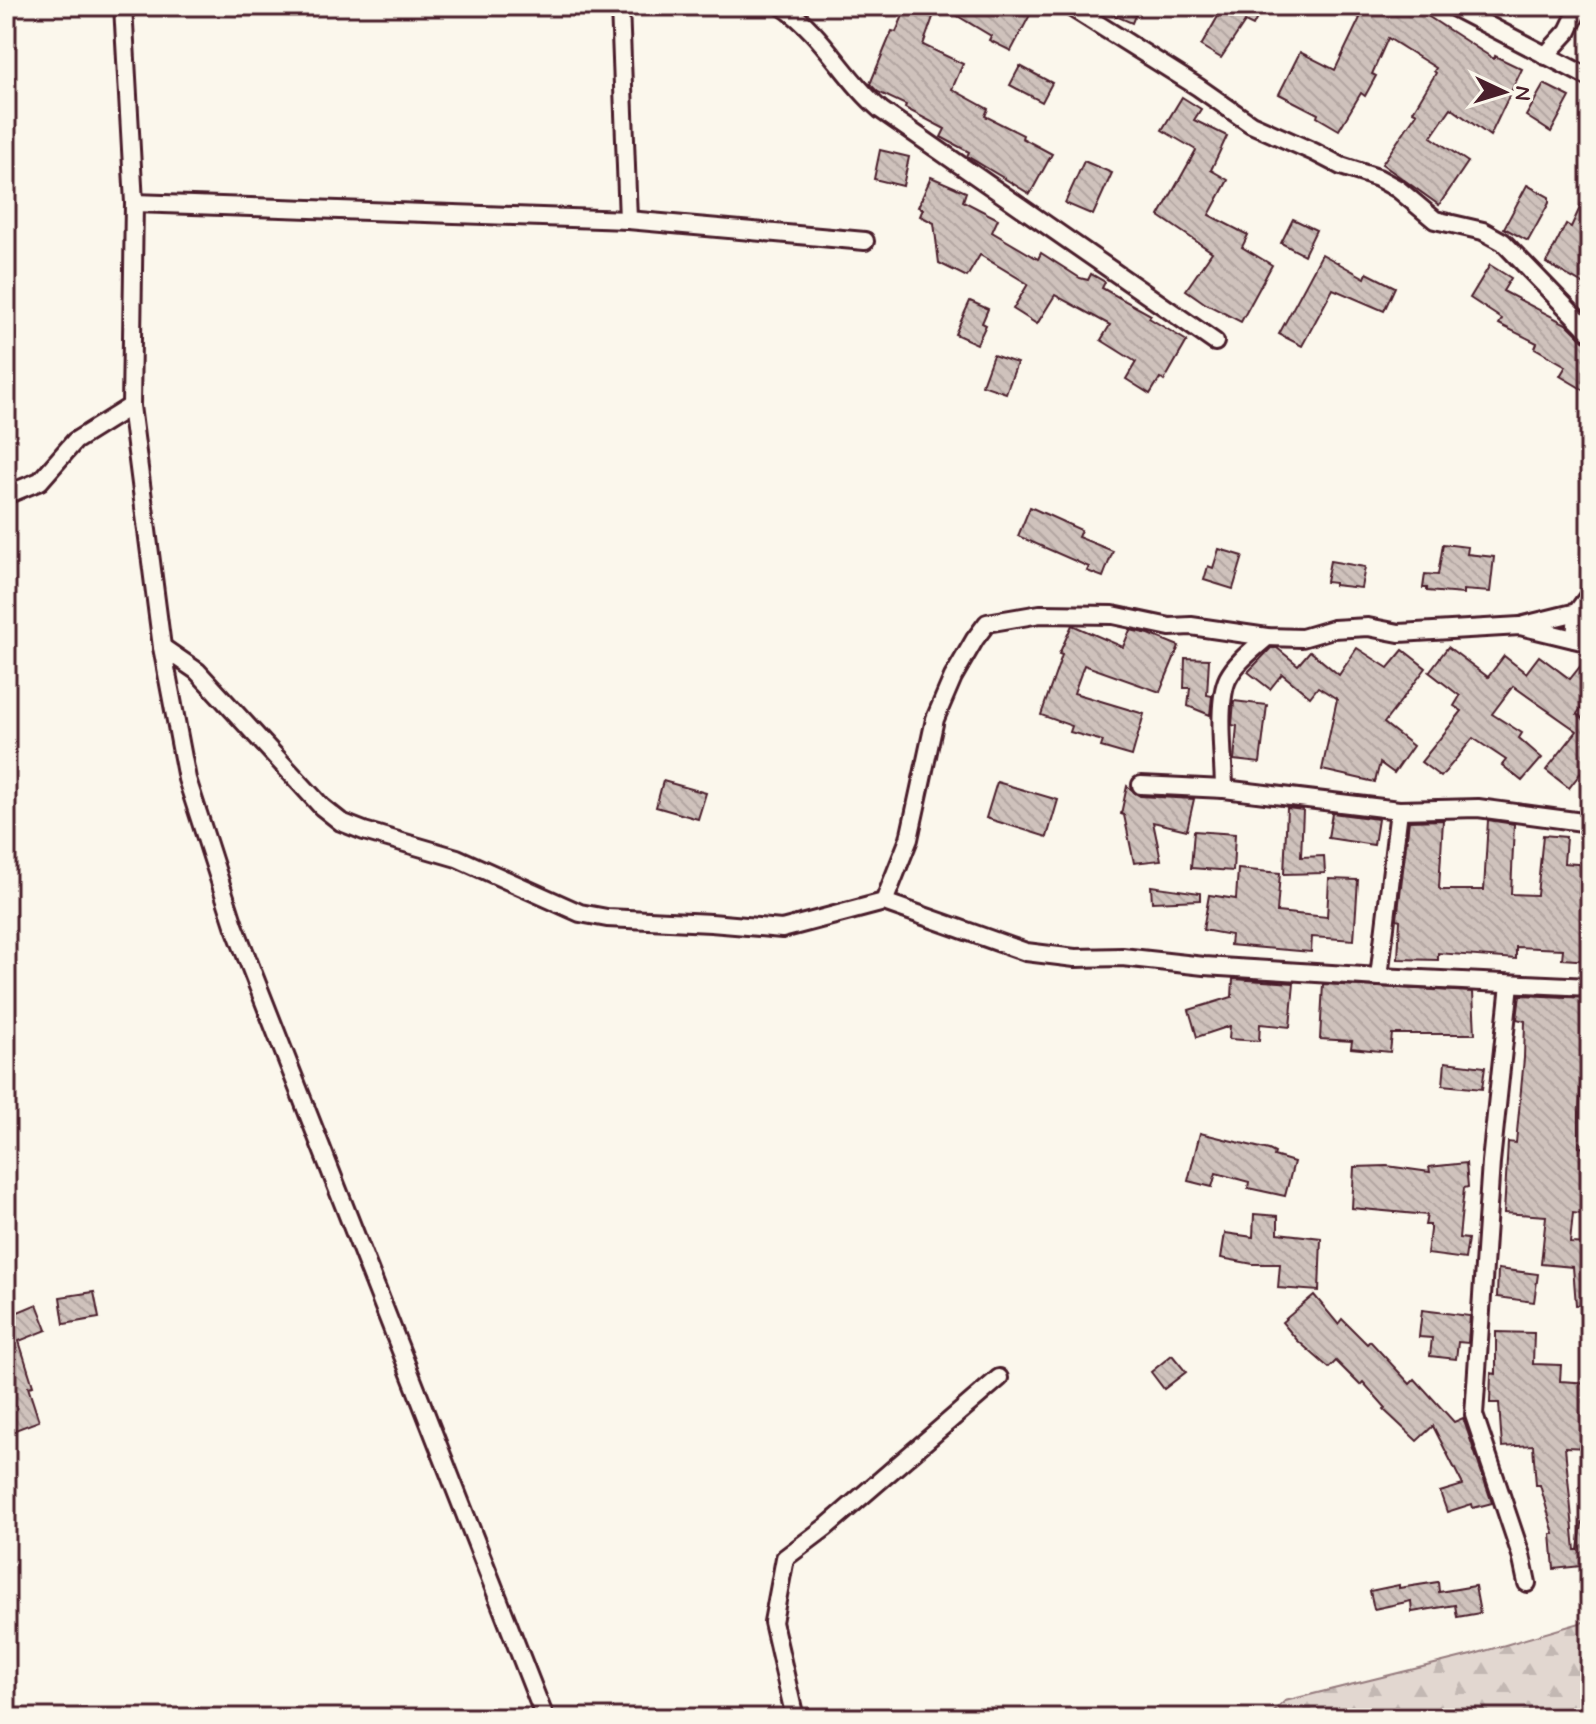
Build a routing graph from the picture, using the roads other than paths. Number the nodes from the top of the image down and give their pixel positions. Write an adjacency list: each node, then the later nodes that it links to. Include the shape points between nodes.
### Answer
1 (123, 6): 9 (street)
2 (620, 6): 10 (street)
3 (782, 6): 13 (street, via 881,110)
4 (1069, 6): 12 (street, via 1251,124 1378,178 1435,220 1483,231 1503,242)
5 (1451, 6): 7 (street)
6 (1580, 6): 7 (street, via 1568,31)
7 (1545, 56): 8 (street)
8 (1590, 78)
9 (134, 203): 10 (street); 14 (street)
10 (628, 220): 11 (street)
11 (865, 241)
12 (1590, 332)
13 (1215, 342)
14 (131, 406): 15 (street, via 75,441 40,481); 21 (street)
15 (6, 495)
16 (1590, 594): 17 (street)
17 (1577, 612): 18 (street); 20 (street)
18 (1520, 626): 19 (street, via 1399,633 1368,627 1302,638); 20 (street)
19 (1267, 637): 23 (street, via 1235,669 1222,694); 26 (street, via 1113,615 1040,614 987,623 953,677 935,719 909,839)
20 (1582, 641)
21 (162, 647): 26 (street, via 197,671 341,822 457,858 580,913 782,929); 32 (street, via 187,779 234,925)
22 (1141, 785): 23 (street)
23 (1224, 789): 24 (street)
24 (1399, 810): 25 (street, via 1478,808); 27 (street)
25 (1590, 823)
26 (884, 902): 27 (street, via 1026,952)
27 (1379, 977): 28 (street)
28 (1510, 984): 29 (street); 31 (street, via 1491,1162 1474,1415)
29 (1590, 987)
30 (999, 1378): 33 (street, via 785,1558 773,1622)
31 (1527, 1583)
32 (545, 1718)
33 (795, 1718)

